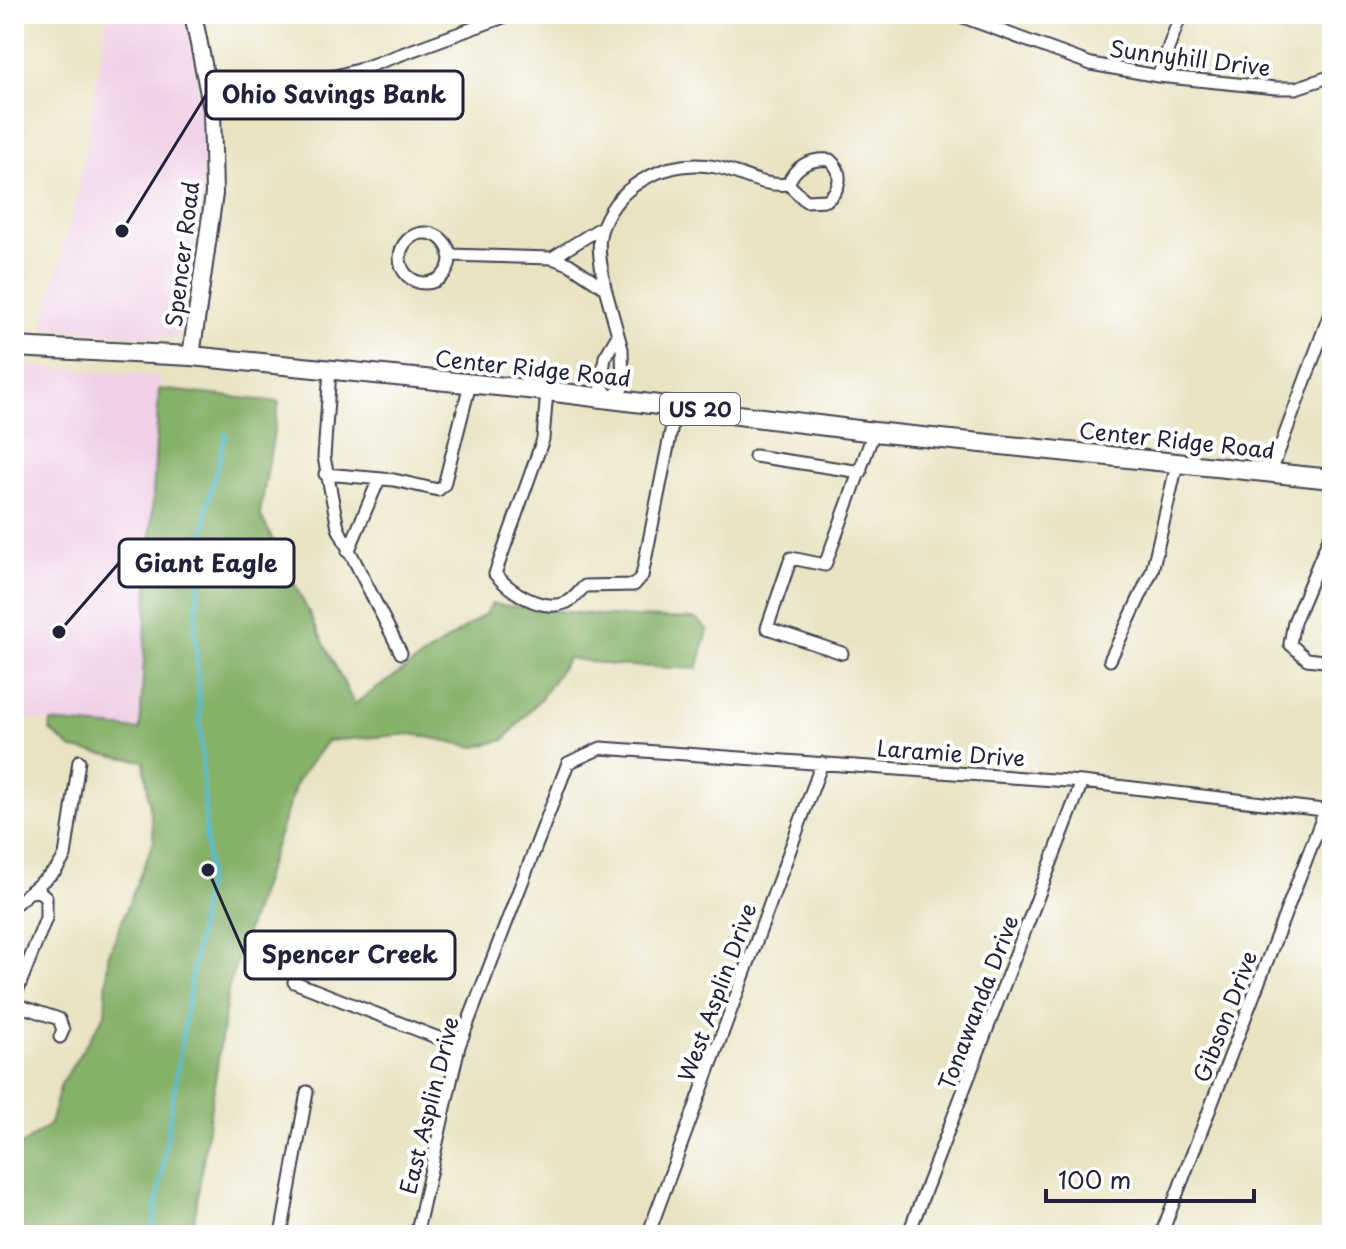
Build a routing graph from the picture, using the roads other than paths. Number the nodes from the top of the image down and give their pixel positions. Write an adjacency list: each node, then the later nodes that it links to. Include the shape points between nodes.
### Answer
1 (193, 14): 7 (street, Spencer Road)
2 (511, 14): 7 (street, via 358,70)
3 (956, 14): 5 (street, Sunnyhill Drive, via 1091,64)
4 (1181, 14): 5 (street)
5 (1158, 76): 6 (street, Sunnyhill Drive, via 1276,88 1296,88)
6 (1332, 76)
7 (212, 109): 16 (street, Spencer Road, via 214,194)
8 (788, 184): 8 (street, via 799,167 813,161 830,160 839,171 837,190 821,202 806,201); 9 (street, via 766,185 716,167 661,170 632,186)
9 (602, 227): 11 (street); 12 (street)
10 (449, 255): 10 (street, via 436,236 420,234 402,248 401,264 410,278 425,283 446,271); 11 (street)
11 (552, 258): 12 (street)
12 (605, 288): 14 (street)
13 (1332, 308): 26 (street)
14 (618, 335): 20 (street, via 623,387); 20 (street, via 605,357 601,385)
15 (14, 347): 16 (main road, Center Ridge Road / US 20)
16 (191, 356): 17 (main road, Center Ridge Road / US 20)
17 (330, 370): 18 (main road, Center Ridge Road / US 20); 27 (street, via 323,431)
18 (470, 384): 19 (main road, Center Ridge Road / US 20); 28 (street, via 444,485 438,490)
19 (547, 391): 20 (main road, Center Ridge Road / US 20); 21 (street, via 543,439 495,574 518,594 556,605 569,603 585,586 634,585 642,576)
20 (610, 399): 21 (main road, Center Ridge Road / US 20)
21 (676, 406): 22 (main road, Center Ridge Road / US 20)
22 (874, 432): 24 (main road, Center Ridge Road / US 20); 25 (street)
23 (755, 456): 25 (street)
24 (1177, 464): 26 (main road, Center Ridge Road / US 20); 34 (street, via 1152,571)
25 (861, 472): 33 (street, via 825,565 791,558 767,628)
26 (1271, 472): 29 (main road, Center Ridge Road / US 20)
27 (325, 474): 28 (street); 31 (street)
28 (379, 479): 31 (street)
29 (1332, 479)
30 (1332, 531): 35 (street, via 1290,644 1307,659)
31 (348, 552): 32 (street)
32 (401, 653)
33 (842, 653)
34 (1110, 660)
35 (1332, 662)
36 (79, 761): 41 (street, via 65,856)
37 (568, 763): 38 (street, Laramie Drive, via 601,748); 46 (street, East Asplin Drive)
38 (822, 763): 39 (street, Laramie Drive); 50 (street, West Asplin Drive)
39 (1082, 782): 40 (street, Laramie Drive); 51 (street, Tonawanda Drive)
40 (1328, 811): 52 (street, Gibson Drive)
41 (29, 892): 42 (street); 44 (street, via 46,897 46,918)
42 (14, 905)
43 (294, 982): 46 (street)
44 (14, 1002): 45 (street, via 59,1019)
45 (60, 1037)
46 (459, 1046): 49 (street, East Asplin Drive)
47 (307, 1092): 48 (street)
48 (281, 1235)
49 (416, 1235)
50 (648, 1235)
51 (908, 1235)
52 (1161, 1235)

